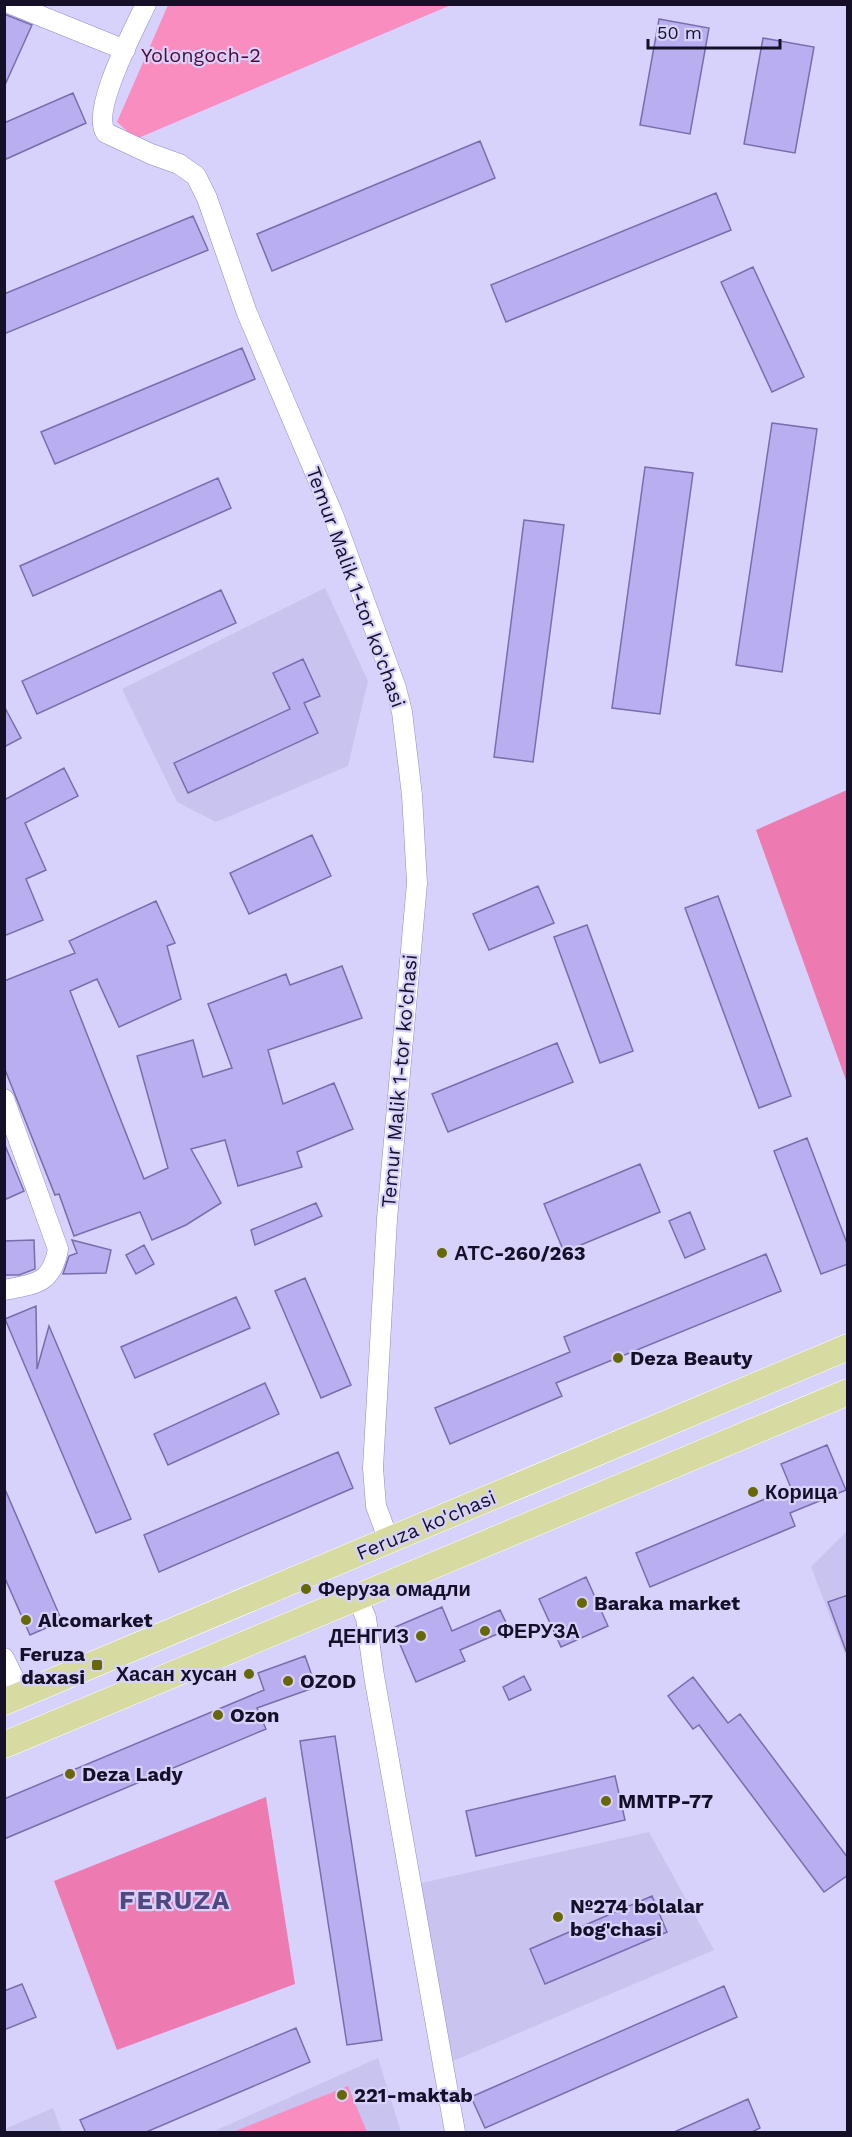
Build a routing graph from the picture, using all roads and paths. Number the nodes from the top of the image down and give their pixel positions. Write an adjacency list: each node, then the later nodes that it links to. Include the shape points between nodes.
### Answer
1 (11, 4): 3 (street)
2 (146, 4): 3 (street, Temur Malik 1-tor ko'chasi)
3 (125, 50): 8 (street, Temur Malik 1-tor ko'chasi, via 108,93 103,128 106,133 179,164 196,176 247,314 334,518 402,712 417,884 387,1219 373,1468 376,1506)
4 (4, 1099): 5 (street, via 58,1249 55,1266 40,1282)
5 (4, 1290)
6 (848, 1347): 8 (main road, Feruza ko'chasi)
7 (848, 1392): 9 (main road, Feruza ko'chasi)
8 (389, 1541): 11 (main road, Feruza ko'chasi)
9 (357, 1597): 12 (main road, Feruza ko'chasi); 13 (street, via 366,1618)
10 (4, 1658): 11 (street)
11 (13, 1698)
12 (4, 1745)
13 (455, 2133)

